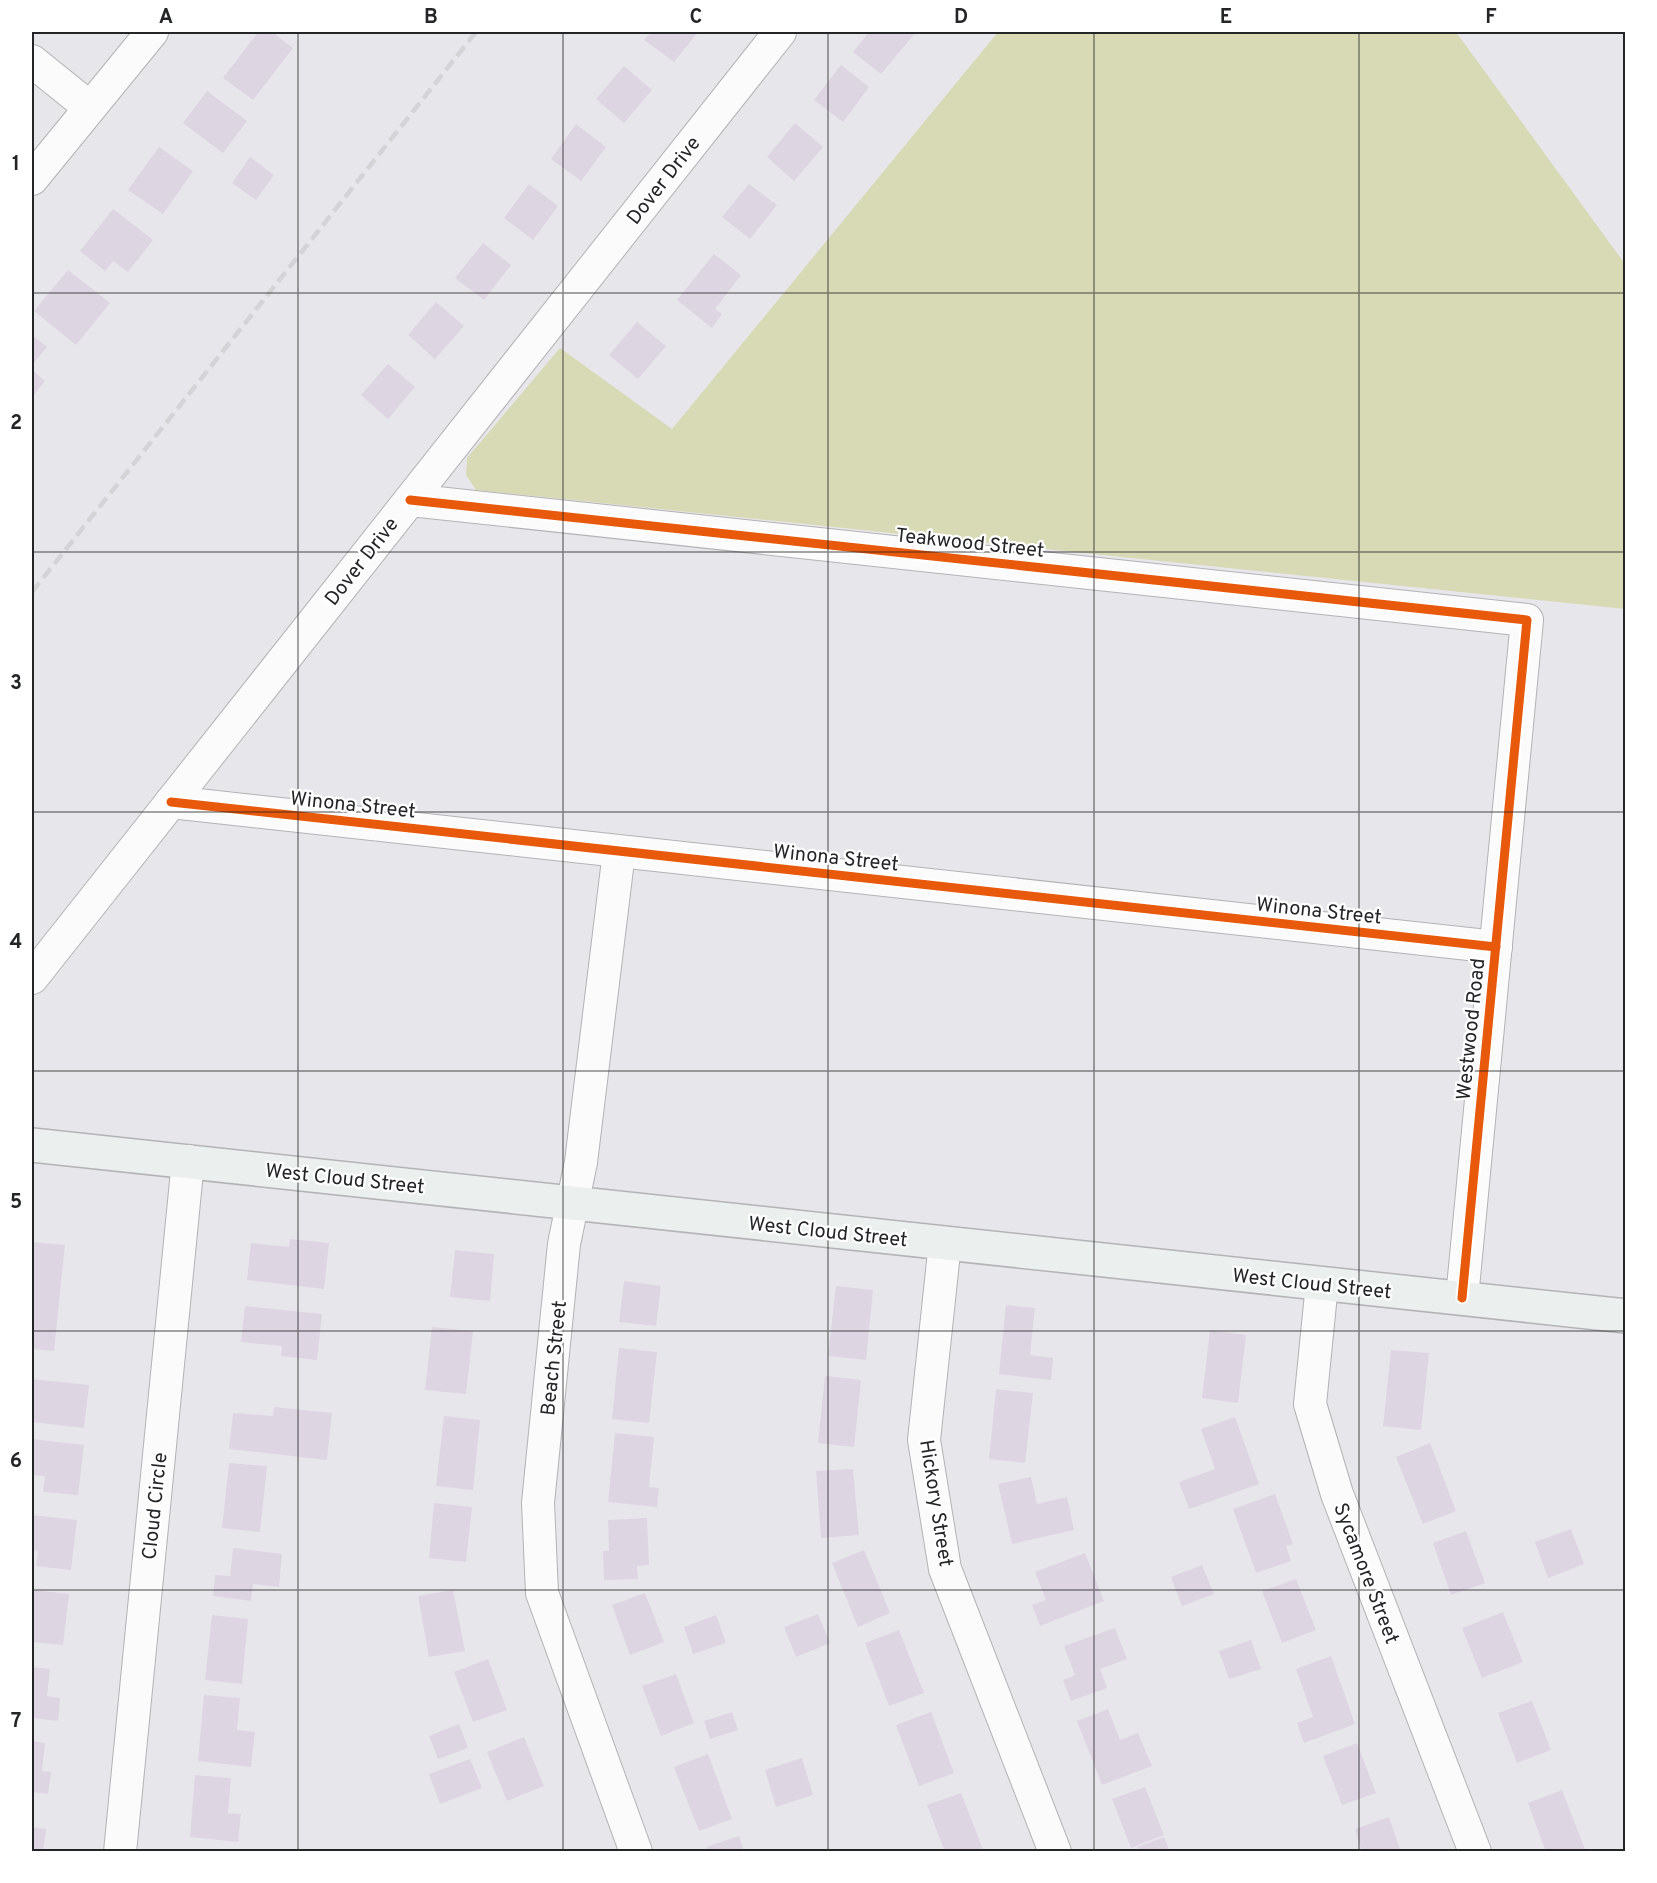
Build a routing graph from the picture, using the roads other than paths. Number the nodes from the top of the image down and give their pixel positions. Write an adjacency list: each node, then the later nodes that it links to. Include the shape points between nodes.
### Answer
1 (152, 32): 4 (street)
2 (780, 32): 6 (street, Dover Drive)
3 (32, 62): 4 (street)
4 (89, 107): 5 (street)
5 (32, 179)
6 (410, 500): 7 (street, Teakwood Street); 8 (street, Dover Drive)
7 (1527, 620): 10 (street, Westwood Road)
8 (171, 802): 9 (street, Winona Street); 11 (street, Dover Drive)
9 (619, 852): 10 (street, Winona Street); 14 (street, Beach Street, via 581,1162)
10 (1496, 947): 17 (street, Westwood Road)
11 (32, 978)
12 (32, 1145): 13 (main road, West Cloud Street)
13 (188, 1161): 14 (main road, West Cloud Street); 19 (street, Cloud Circle)
14 (571, 1203): 15 (main road, West Cloud Street); 20 (street, Beach Street, via 538,1503 542,1593)
15 (945, 1243): 16 (main road, West Cloud Street); 21 (street, Hickory Street, via 924,1440 945,1569)
16 (1322, 1284): 17 (main road, West Cloud Street); 22 (street, Sycamore Street, via 1310,1404 1337,1494)
17 (1462, 1298): 18 (main road, West Cloud Street)
18 (1626, 1316)
19 (120, 1851)
20 (636, 1851)
21 (1055, 1851)
22 (1475, 1851)

